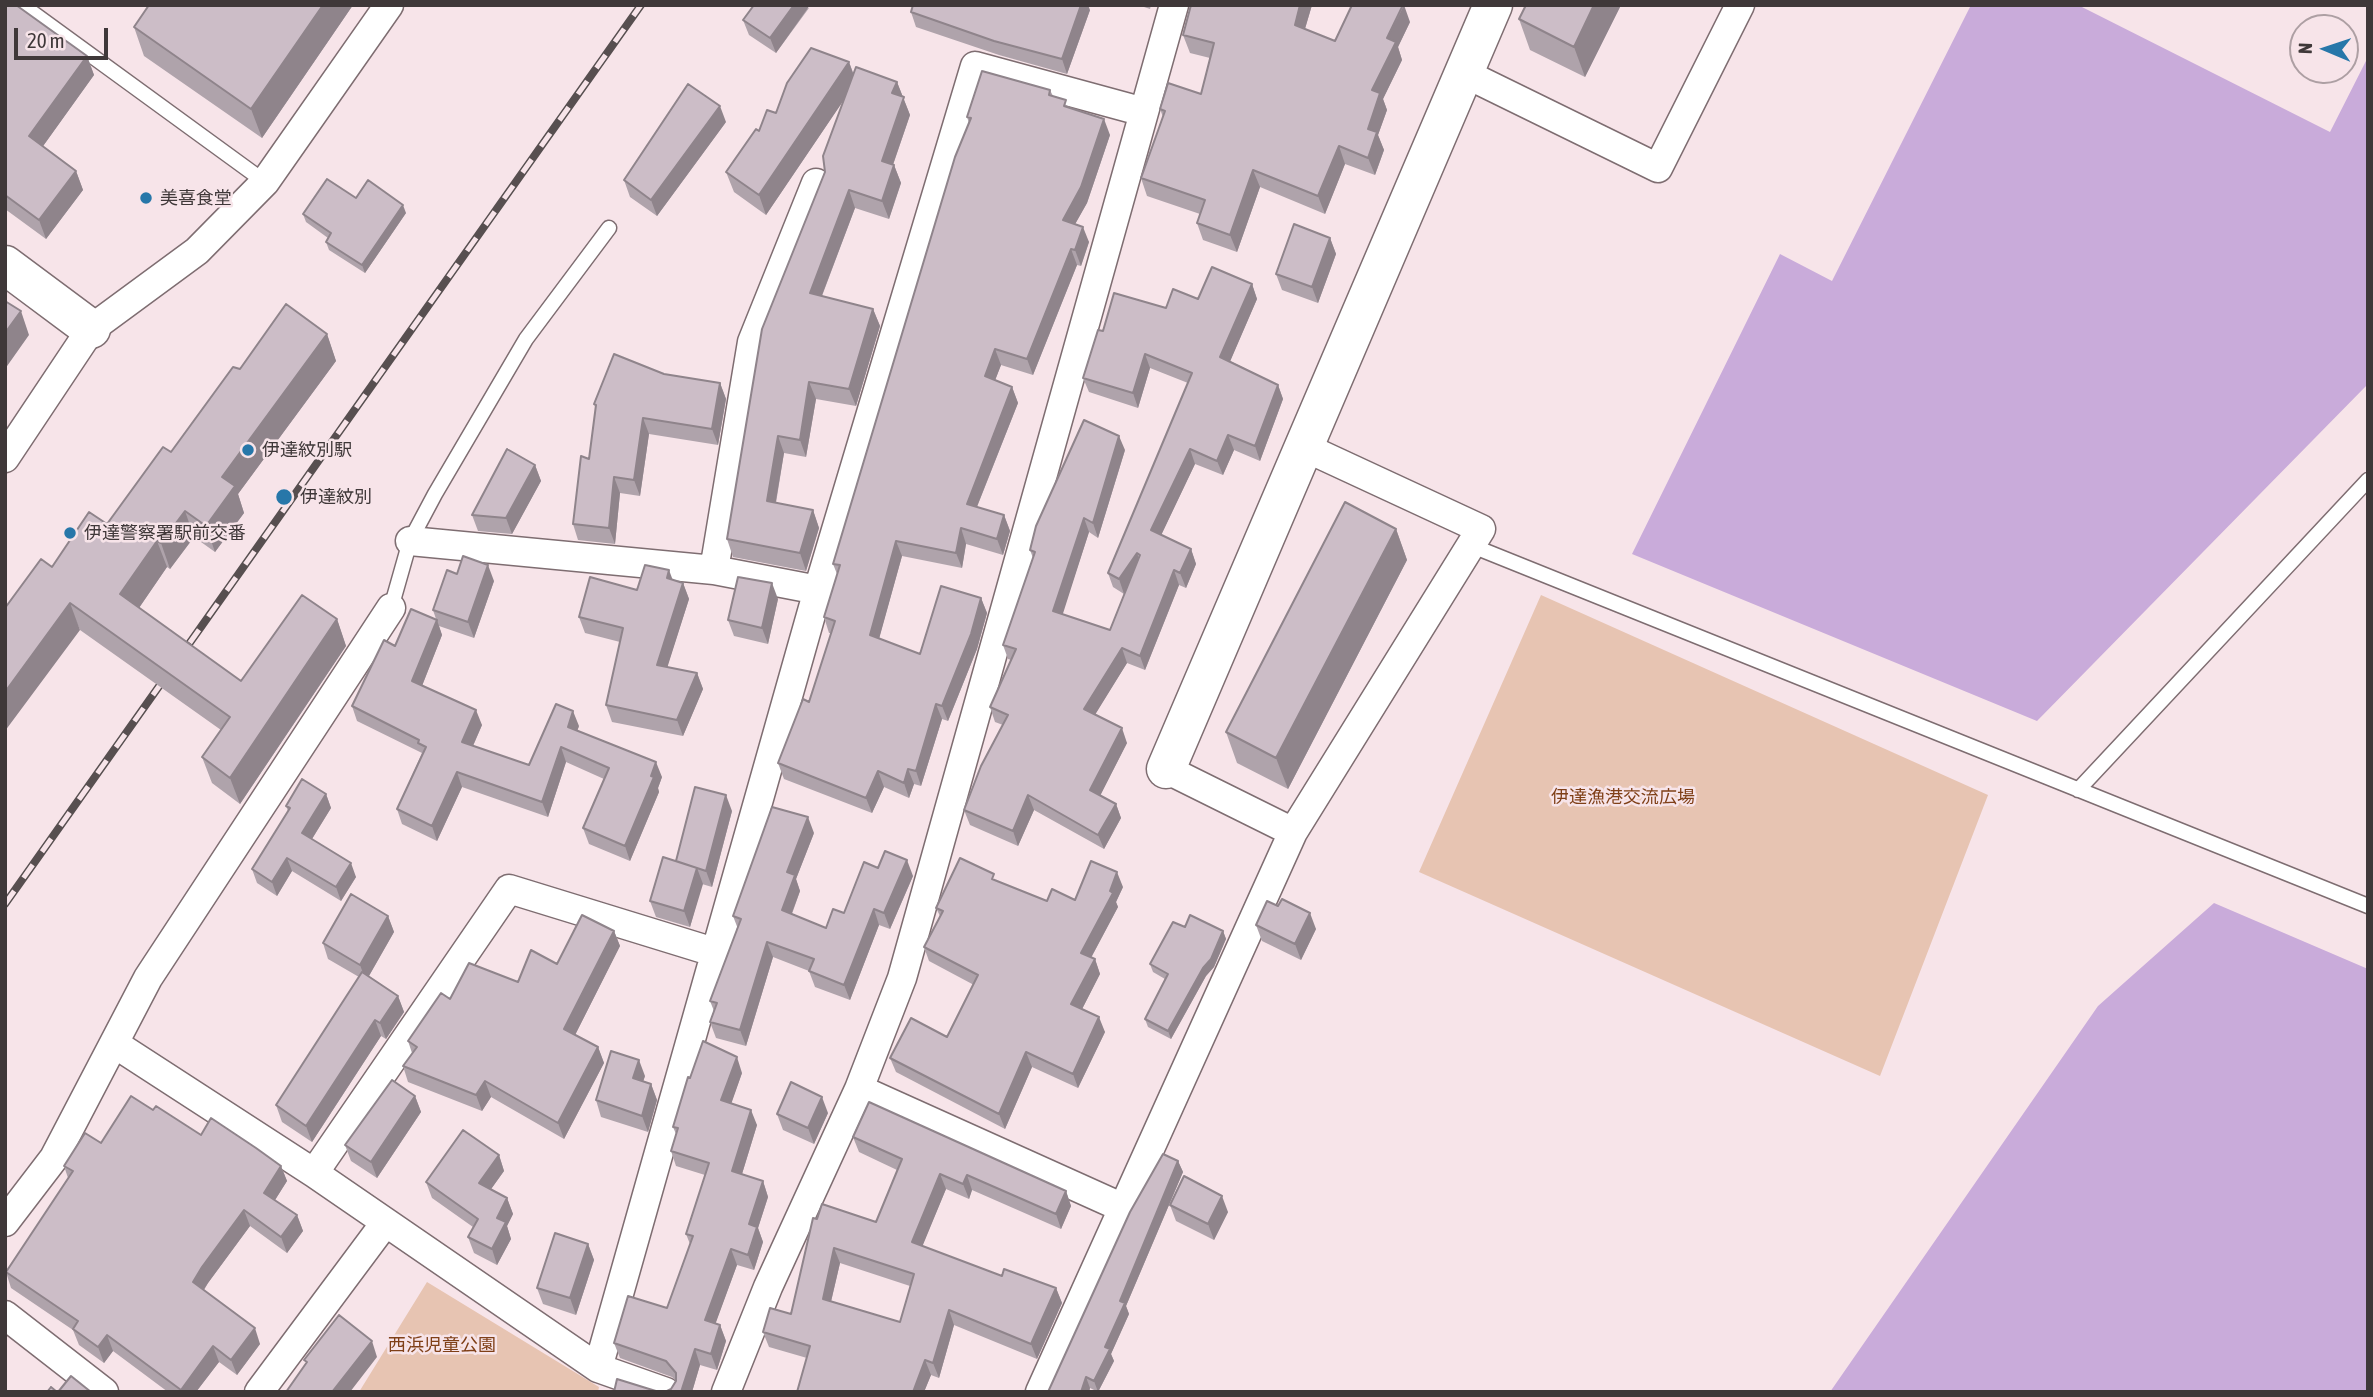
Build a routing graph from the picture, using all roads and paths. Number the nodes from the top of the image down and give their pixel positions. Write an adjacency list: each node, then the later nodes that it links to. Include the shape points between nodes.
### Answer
1 (22, 5): 8 (lane)
2 (388, 5): 8 (street)
3 (1174, 5): 7 (street)
4 (1493, 5): 6 (street)
5 (1740, 5): 6 (street, via 1658,168)
6 (1464, 73): 13 (street)
7 (1144, 112): 19 (street, via 975,66); 27 (street, via 902,978)
8 (265, 182): 12 (street, via 197,251)
9 (816, 183): 18 (street, via 752,342)
10 (609, 228): 16 (lane, via 526,339)
11 (5, 265): 12 (street)
12 (92, 329): 14 (street)
13 (1302, 446): 17 (street, via 1481,529); 21 (street)
14 (5, 458)
15 (2368, 480): 22 (lane)
16 (410, 541): 18 (street); 20 (lane)
17 (1470, 545): 22 (lane); 23 (street)
18 (714, 570): 19 (street)
19 (818, 590): 25 (street)
20 (391, 608): 26 (street, via 148,978)
21 (1166, 769): 23 (street)
22 (2077, 790): 24 (lane)
23 (1293, 832): 29 (street)
24 (2368, 906)
25 (717, 953): 28 (street, via 509,889); 33 (street)
26 (115, 1044): 28 (street); 30 (street, via 54,1158)
27 (859, 1089): 29 (street); 37 (street, via 768,1287)
28 (314, 1174): 31 (street)
29 (1121, 1207): 38 (street)
30 (5, 1222)
31 (385, 1223): 33 (street); 35 (street)
32 (5, 1315): 34 (street)
33 (598, 1368): 36 (street)
34 (104, 1392)
35 (259, 1392)
36 (666, 1392)
37 (726, 1392)
38 (1040, 1392)

